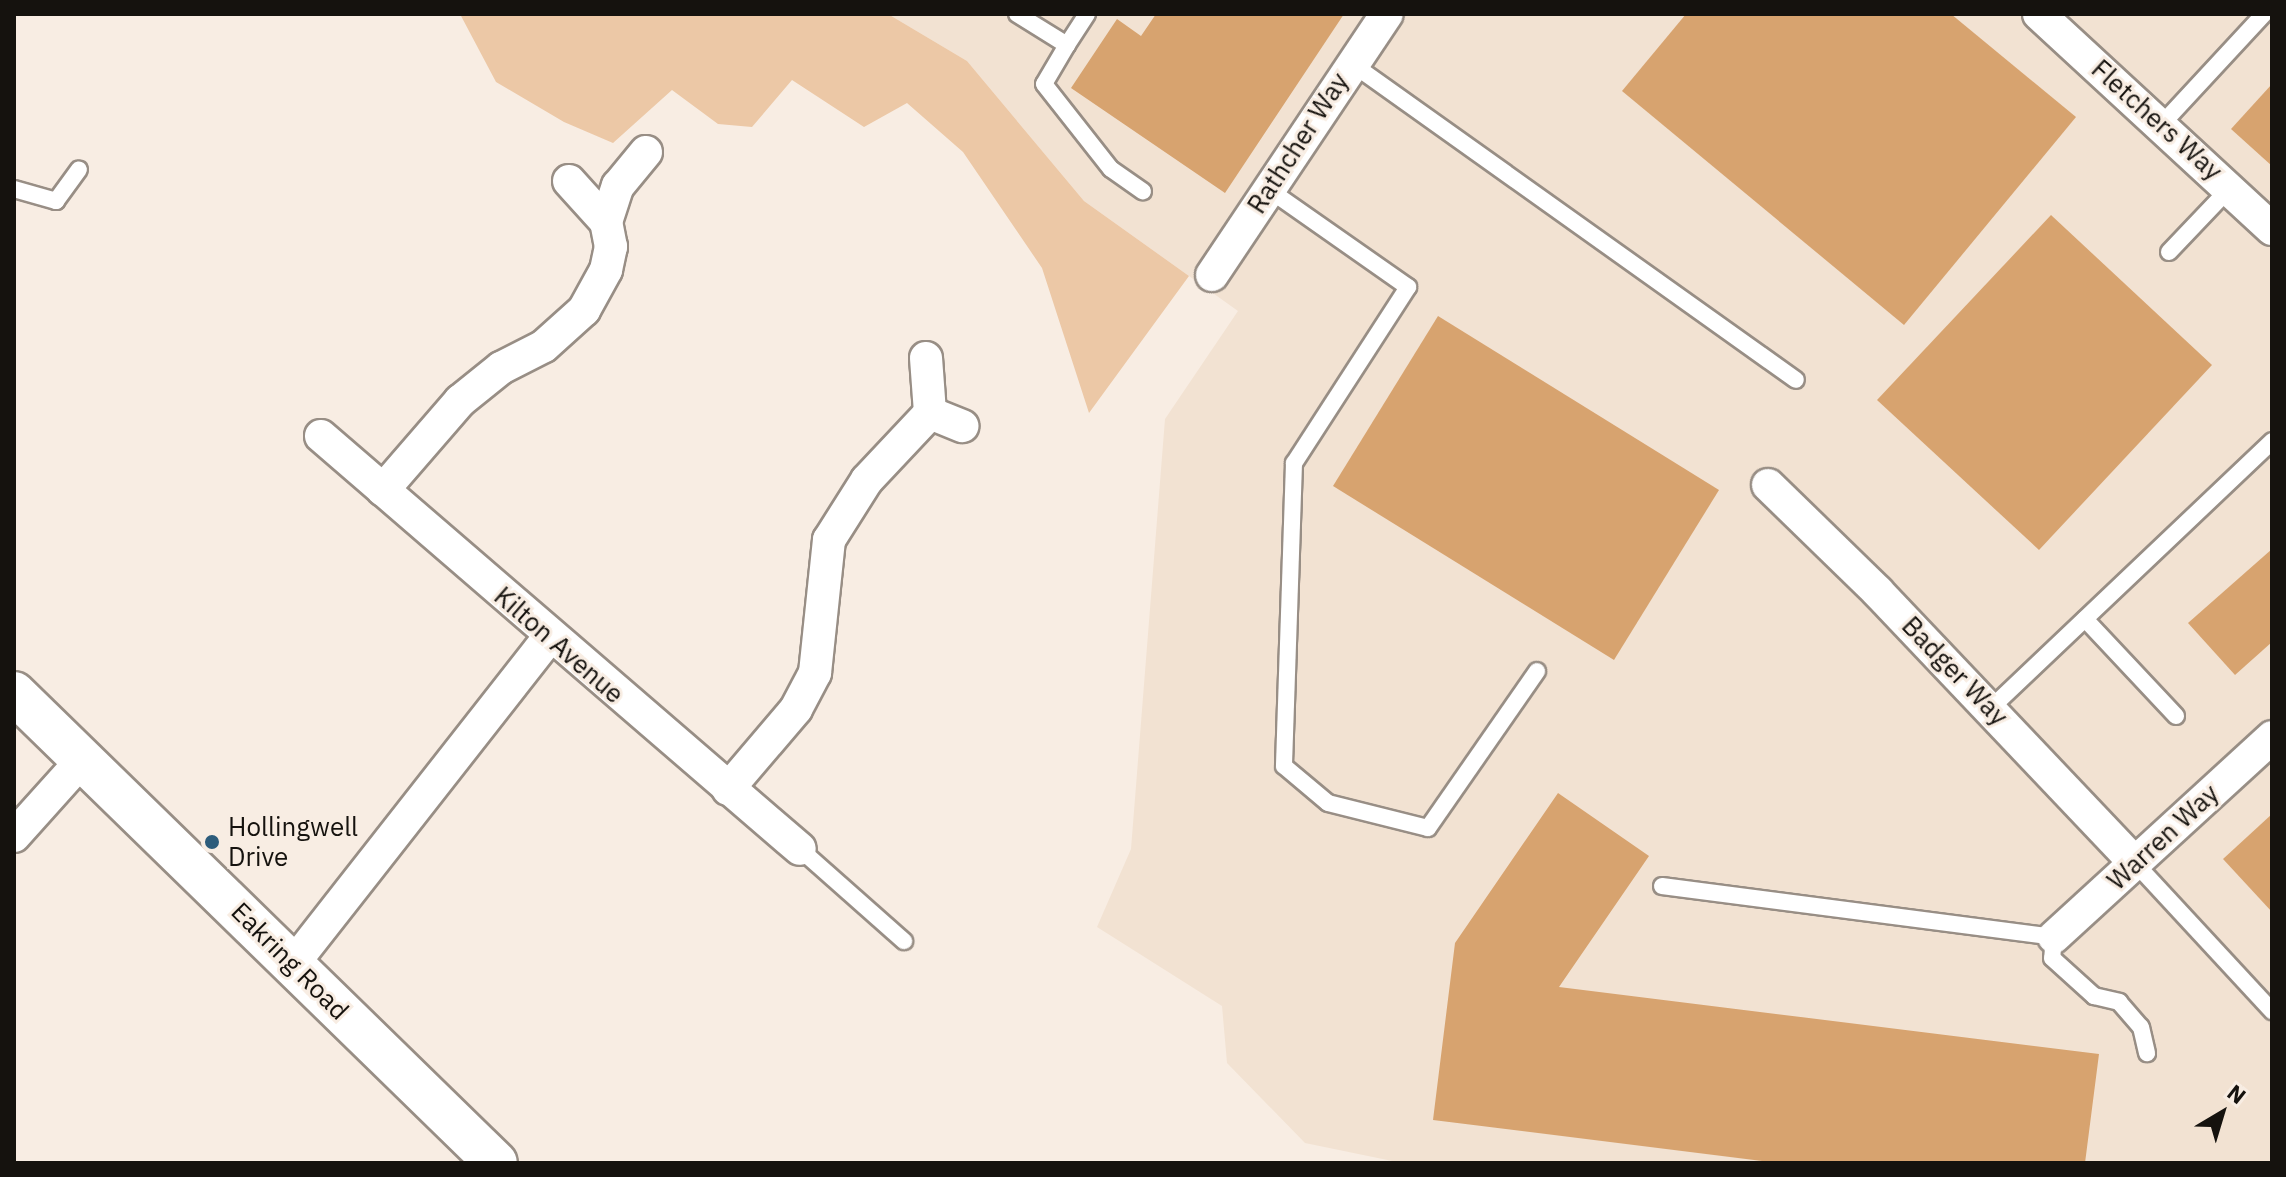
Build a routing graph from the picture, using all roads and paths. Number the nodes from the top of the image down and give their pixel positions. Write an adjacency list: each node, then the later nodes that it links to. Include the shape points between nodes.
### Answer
1 (1017, 14): 6 (lane)
2 (1087, 14): 6 (lane)
3 (1387, 14): 7 (street, Rathcher Way)
4 (2039, 14): 8 (street, Fletchers Way)
5 (2264, 14): 8 (lane)
6 (1067, 45): 15 (lane, via 1044,84 1111,169)
7 (1351, 63): 14 (street, Rathcher Way); 21 (lane)
8 (2162, 124): 12 (street, Fletchers Way)
9 (646, 152): 16 (street, via 618,186)
10 (79, 169): 13 (lane, via 56,201)
11 (569, 181): 16 (street)
12 (2231, 187): 17 (street, Fletchers Way); 18 (lane)
13 (14, 189)
14 (1268, 189): 19 (street, Rathcher Way); 30 (lane, via 1408,287 1294,463 1284,766 1328,803 1428,828)
15 (1143, 191)
16 (606, 222): 27 (street, via 611,247 606,270 584,310 544,346 501,368 460,401)
17 (2272, 229)
18 (2169, 252)
19 (1212, 275)
20 (926, 358): 22 (street)
21 (1796, 380)
22 (930, 413): 23 (street); 36 (street, via 867,480 829,540 815,673 796,709)
23 (962, 426)
24 (321, 436): 27 (street, Kilton Avenue)
25 (2272, 441): 28 (lane)
26 (1768, 485): 32 (street, Badger Way)
27 (383, 490): 29 (street, Kilton Avenue)
28 (2085, 619): 32 (lane); 33 (lane)
29 (549, 637): 36 (street, Kilton Avenue); 43 (street)
30 (1537, 671)
31 (14, 693): 35 (street, Eakring Road)
32 (1991, 708): 39 (street, Badger Way)
33 (2176, 716)
34 (2272, 737): 39 (street, Warren Way)
35 (84, 758): 37 (street); 43 (street, Eakring Road)
36 (728, 789): 38 (street, Kilton Avenue)
37 (14, 836)
38 (800, 849): 42 (lane)
39 (2135, 863): 41 (street, Warren Way); 44 (lane)
40 (1662, 886): 41 (lane)
41 (2054, 937): 45 (lane, via 2052,958 2094,996 2119,1002 2141,1027)
42 (904, 941)
43 (293, 964): 46 (street, Eakring Road)
44 (2272, 1011)
45 (2147, 1053)
46 (496, 1163)

